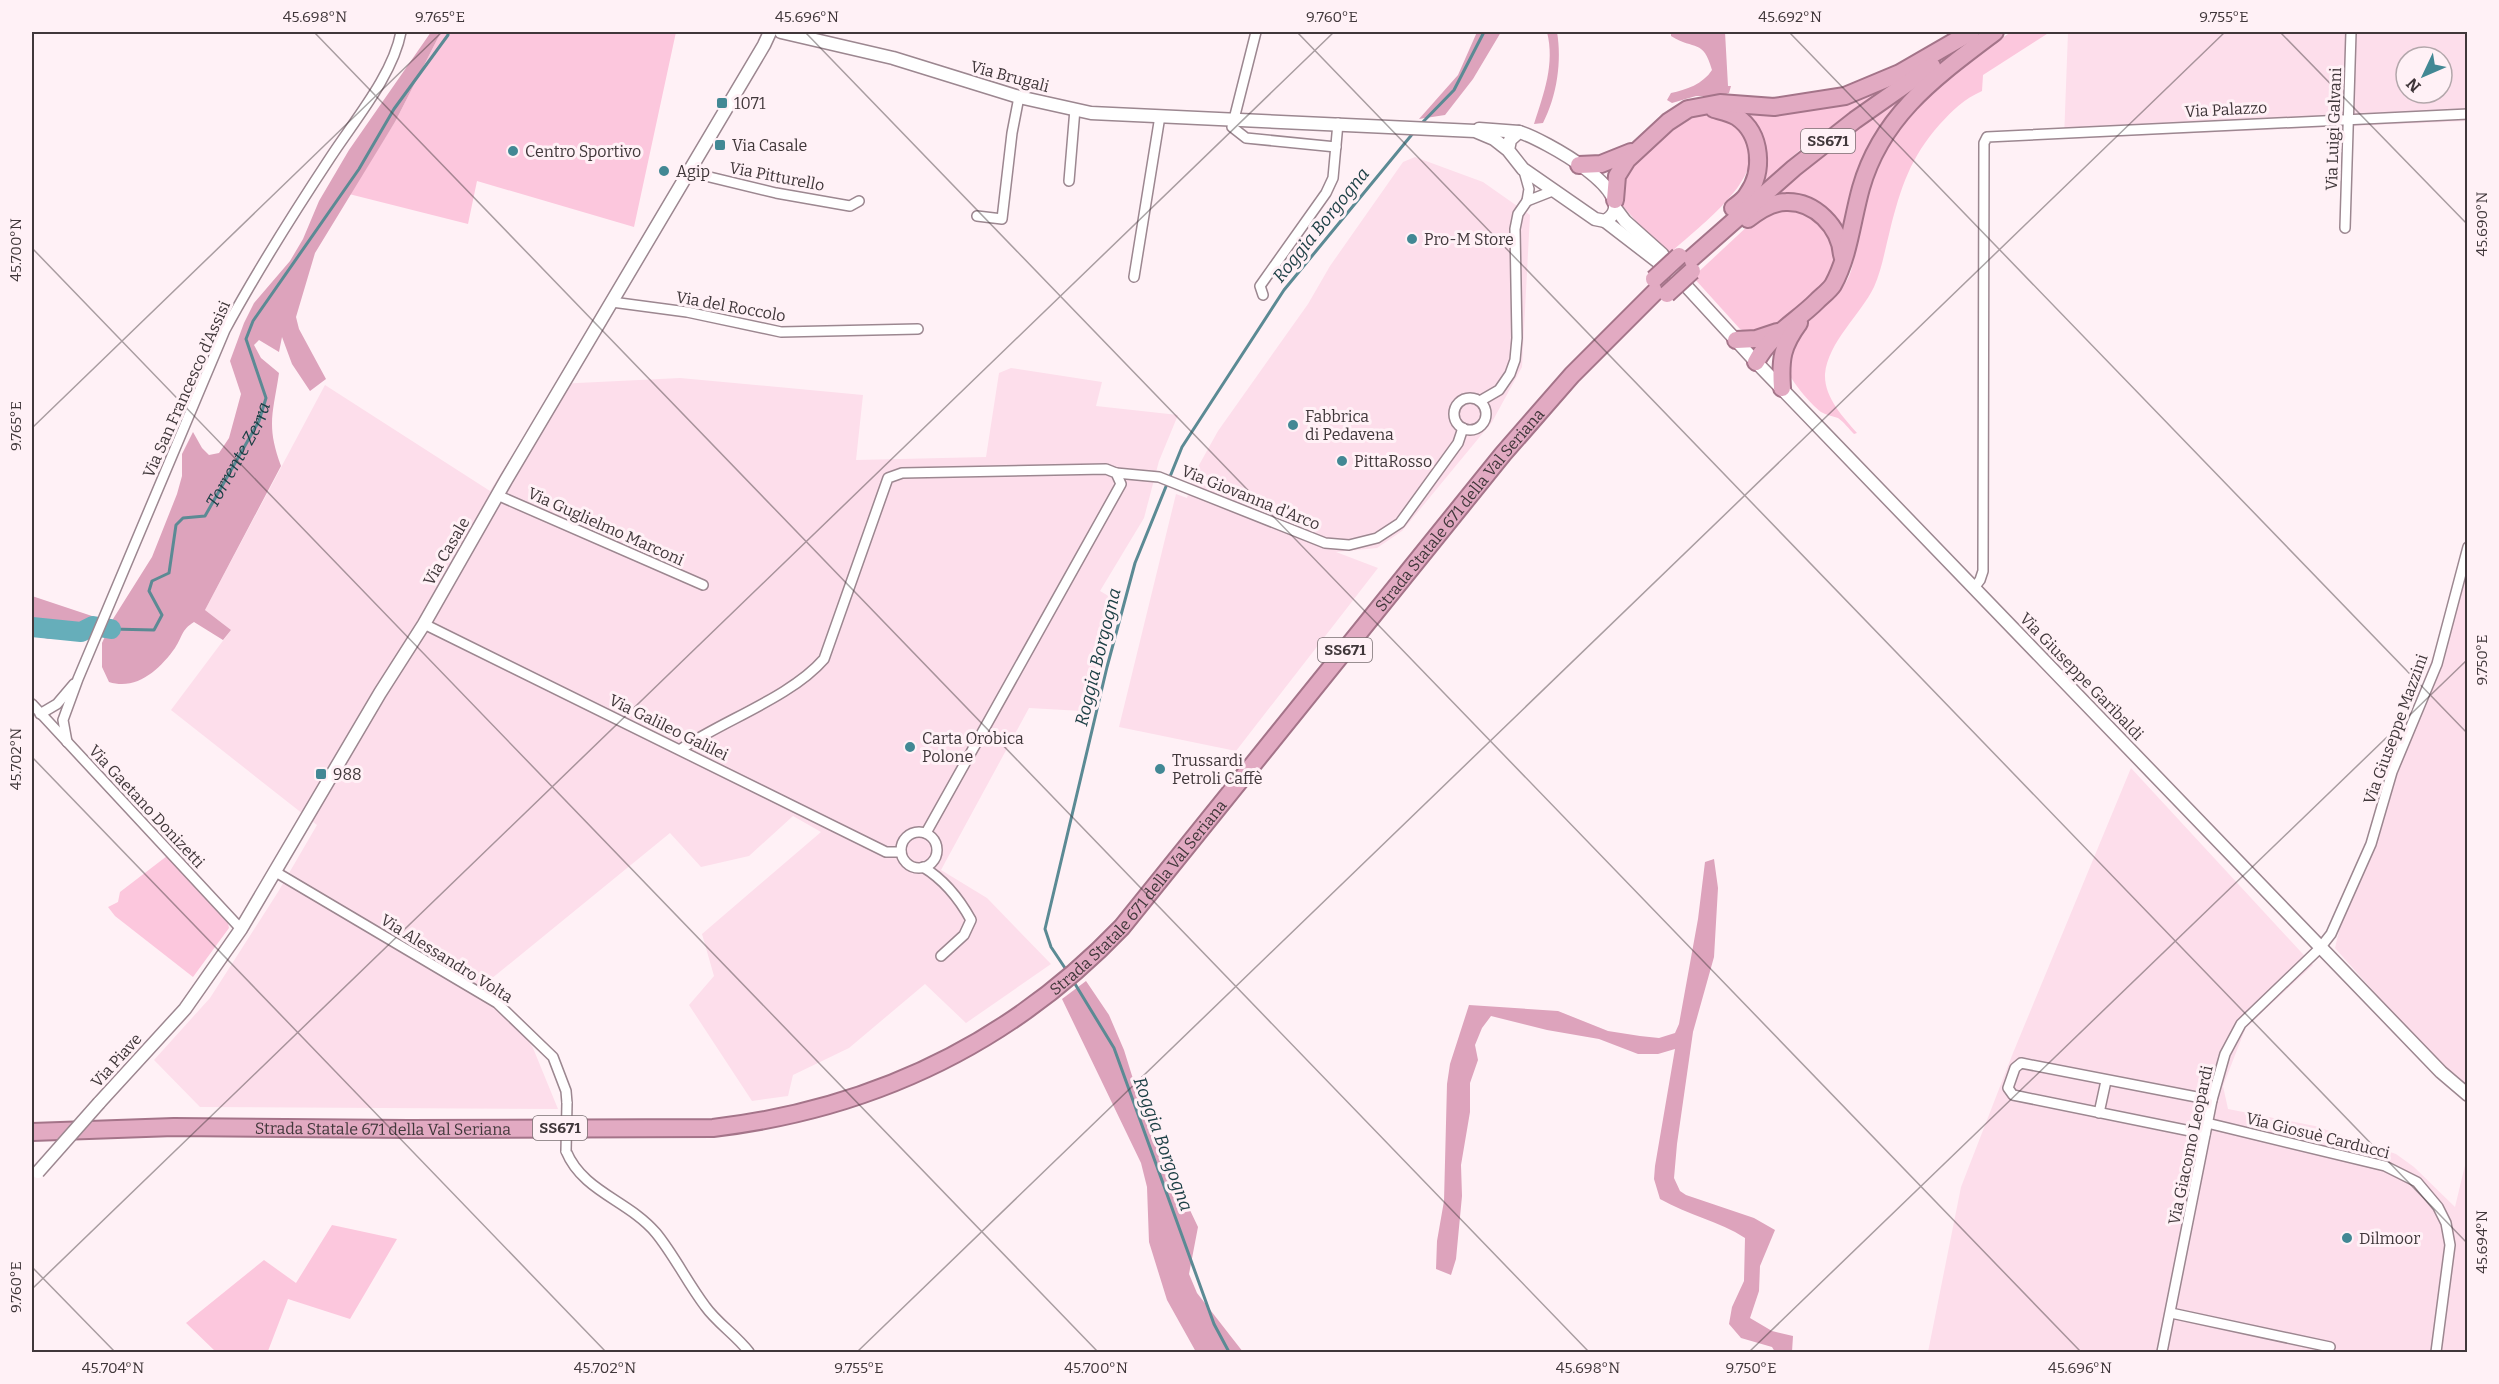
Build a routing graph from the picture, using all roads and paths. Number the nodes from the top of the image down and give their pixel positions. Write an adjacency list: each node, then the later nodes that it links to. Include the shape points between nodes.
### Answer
1 (401, 32): 54 (street, Via San Francesco d'Assisi, via 391,65 250,283 225,330)
2 (770, 32): 25 (street, Via Casale)
3 (781, 32): 9 (street, Via Brugali, via 893,58)
4 (1256, 32): 15 (street)
5 (1971, 32): 10 (highway, via 1900,73 1845,96 1774,107 1720,103)
6 (1982, 32): 35 (highway, Strada Statale 671 della Val Seriana / SS671, via 1887,97 1794,168)
7 (1995, 32): 34 (highway, via 1930,82 1907,105 1874,154 1861,186)
8 (2351, 32): 14 (street, Via Luigi Galvani)
9 (1019, 97): 11 (street, Via Brugali); 31 (street, via 1002,219)
10 (1705, 106): 21 (highway, via 1688,109); 35 (highway, via 1737,117 1757,146 1759,163 1747,196)
11 (1075, 109): 13 (street, Via Brugali); 26 (street)
12 (2468, 114): 14 (street, Via Palazzo)
13 (1160, 116): 15 (street, Via Brugali); 36 (street)
14 (2349, 118): 33 (street, Via Luigi Galvani); 52 (street, Via Palazzo, via 1987,137 1983,571)
15 (1234, 119): 16 (street, Via Brugali); 20 (street, via 1232,127 1246,138)
16 (1338, 123): 17 (street, Via Brugali); 20 (street)
17 (1431, 127): 18 (street, Via Giuseppe Garibaldi)
18 (1475, 130): 19 (street, Via Giuseppe Garibaldi); 22 (street, Via Giuseppe Garibaldi)
19 (1519, 132): 22 (street, via 1510,140); 23 (street, Via Giuseppe Garibaldi)
20 (1336, 147): 37 (street, via 1333,178 1326,193 1260,286)
21 (1640, 147): 23 (highway, via 1608,162); 30 (highway, via 1618,175)
22 (1508, 150): 24 (street, Via Giuseppe Garibaldi)
23 (1579, 165): 30 (street, Via Giuseppe Garibaldi, via 1606,187)
24 (1523, 169): 27 (street, Via Giuseppe Garibaldi); 29 (street, via 1529,181)
25 (689, 172): 28 (street, Via Pitturello, via 850,206); 38 (street, Via Casale)
26 (1069, 182)
27 (1555, 190): 29 (street); 32 (street, Via Giuseppe Garibaldi, via 1595,219)
28 (859, 201)
29 (1527, 201): 46 (street, via 1518,214 1515,230 1515,360 1499,390)
30 (1616, 204): 32 (street); 35 (street, Via Giuseppe Garibaldi, via 1625,221)
31 (977, 216)
32 (1605, 221): 35 (street, Via Giuseppe Garibaldi)
33 (2345, 228)
34 (1842, 265): 35 (highway, via 1835,230 1822,215 1805,205 1785,201 1750,218); 39 (highway, via 1832,287)
35 (1683, 267): 42 (street, Via Giuseppe Garibaldi); 72 (highway, Strada Statale 671 della Val Seriana / SS671, via 1594,352 1497,460 1169,871 1099,951 1057,989 982,1040 906,1079 821,1108 749,1124 674,1130 174,1127)
36 (1134, 277)
37 (1263, 295)
38 (612, 302): 40 (street, Via del Roccolo, via 687,312 781,332); 49 (street, Via Casale)
39 (1808, 310): 41 (highway); 43 (highway)
40 (918, 329)
41 (1780, 330): 42 (highway, via 1756,339); 44 (highway, via 1764,346)
42 (1736, 340): 44 (street, Via Giuseppe Garibaldi)
43 (1783, 348): 44 (highway); 45 (highway)
44 (1756, 362): 45 (street, Via Giuseppe Garibaldi)
45 (1782, 388): 52 (street, Via Giuseppe Garibaldi)
46 (1480, 401): 47 (street, via 1486,410 1485,420 1478,428); 47 (street, via 1470,398 1457,405 1455,420)
47 (1463, 428): 48 (street, Via Giovanna d'Arco, via 1458,443 1400,523 1377,538 1349,545 1325,543 1159,477)
48 (1116, 473): 58 (street, Via Giovanna d'Arco, via 1106,469 1057,469 888,477 824,659 810,675); 59 (street, via 1121,484)
49 (497, 495): 51 (street, Via Guglielmo Marconi); 53 (street, Via Casale)
50 (2468, 547): 64 (street, Via Giuseppe Mazzini, via 2437,664 2392,772 2371,844 2331,934)
51 (703, 585)
52 (1974, 588): 64 (street, Via Giuseppe Garibaldi)
53 (424, 624): 58 (street, Via Galileo Galilei); 62 (street, Via Casale)
54 (78, 679): 56 (street, Via San Francesco d'Assisi, via 57,704); 57 (street, Via San Francesco d'Assisi, via 63,720)
55 (32, 704): 56 (street, Via Gaetano Donizetti)
56 (40, 714): 57 (street, Via Gaetano Donizetti)
57 (67, 742): 63 (street, Via Gaetano Donizetti)
58 (681, 749): 60 (street, Via Galileo Galilei, via 886,852)
59 (926, 833): 60 (street, via 908,835); 61 (street, via 936,843 937,852 933,861)
60 (901, 852): 61 (street, via 909,864)
61 (923, 867): 65 (street, via 962,904 971,921 964,935)
62 (274, 871): 63 (street, Via Casale); 77 (street, Via Alessandro Volta, bridge, via 497,1003 554,1057 566,1091 566,1150 572,1166 656,1233 706,1307)
63 (241, 929): 66 (street, Via Casale)
64 (2320, 948): 68 (street, Via Giuseppe Garibaldi); 69 (street, Via Giacomo Leopardi, via 2241,1024 2225,1054)
65 (941, 956)
66 (220, 961): 74 (street, Via Piave, bridge, via 185,1009)
67 (2106, 1081): 69 (street); 70 (street); 70 (street, via 2021,1063 2015,1068 2008,1088 2013,1095)
68 (2468, 1095)
69 (2212, 1100): 71 (street, Via Giacomo Leopardi)
70 (2098, 1113): 73 (street)
71 (2207, 1123): 73 (street, Via Giacomo Leopardi); 79 (street, Via Giosuè Carducci, via 2385,1166 2417,1182 2438,1207 2450,1245)
72 (32, 1132)
73 (2205, 1134): 75 (street, Via Giacomo Leopardi)
74 (35, 1175)
75 (2171, 1313): 76 (street); 78 (street, Via Giacomo Leopardi)
76 (2330, 1347)
77 (749, 1353)
78 (2162, 1353)
79 (2436, 1353)

